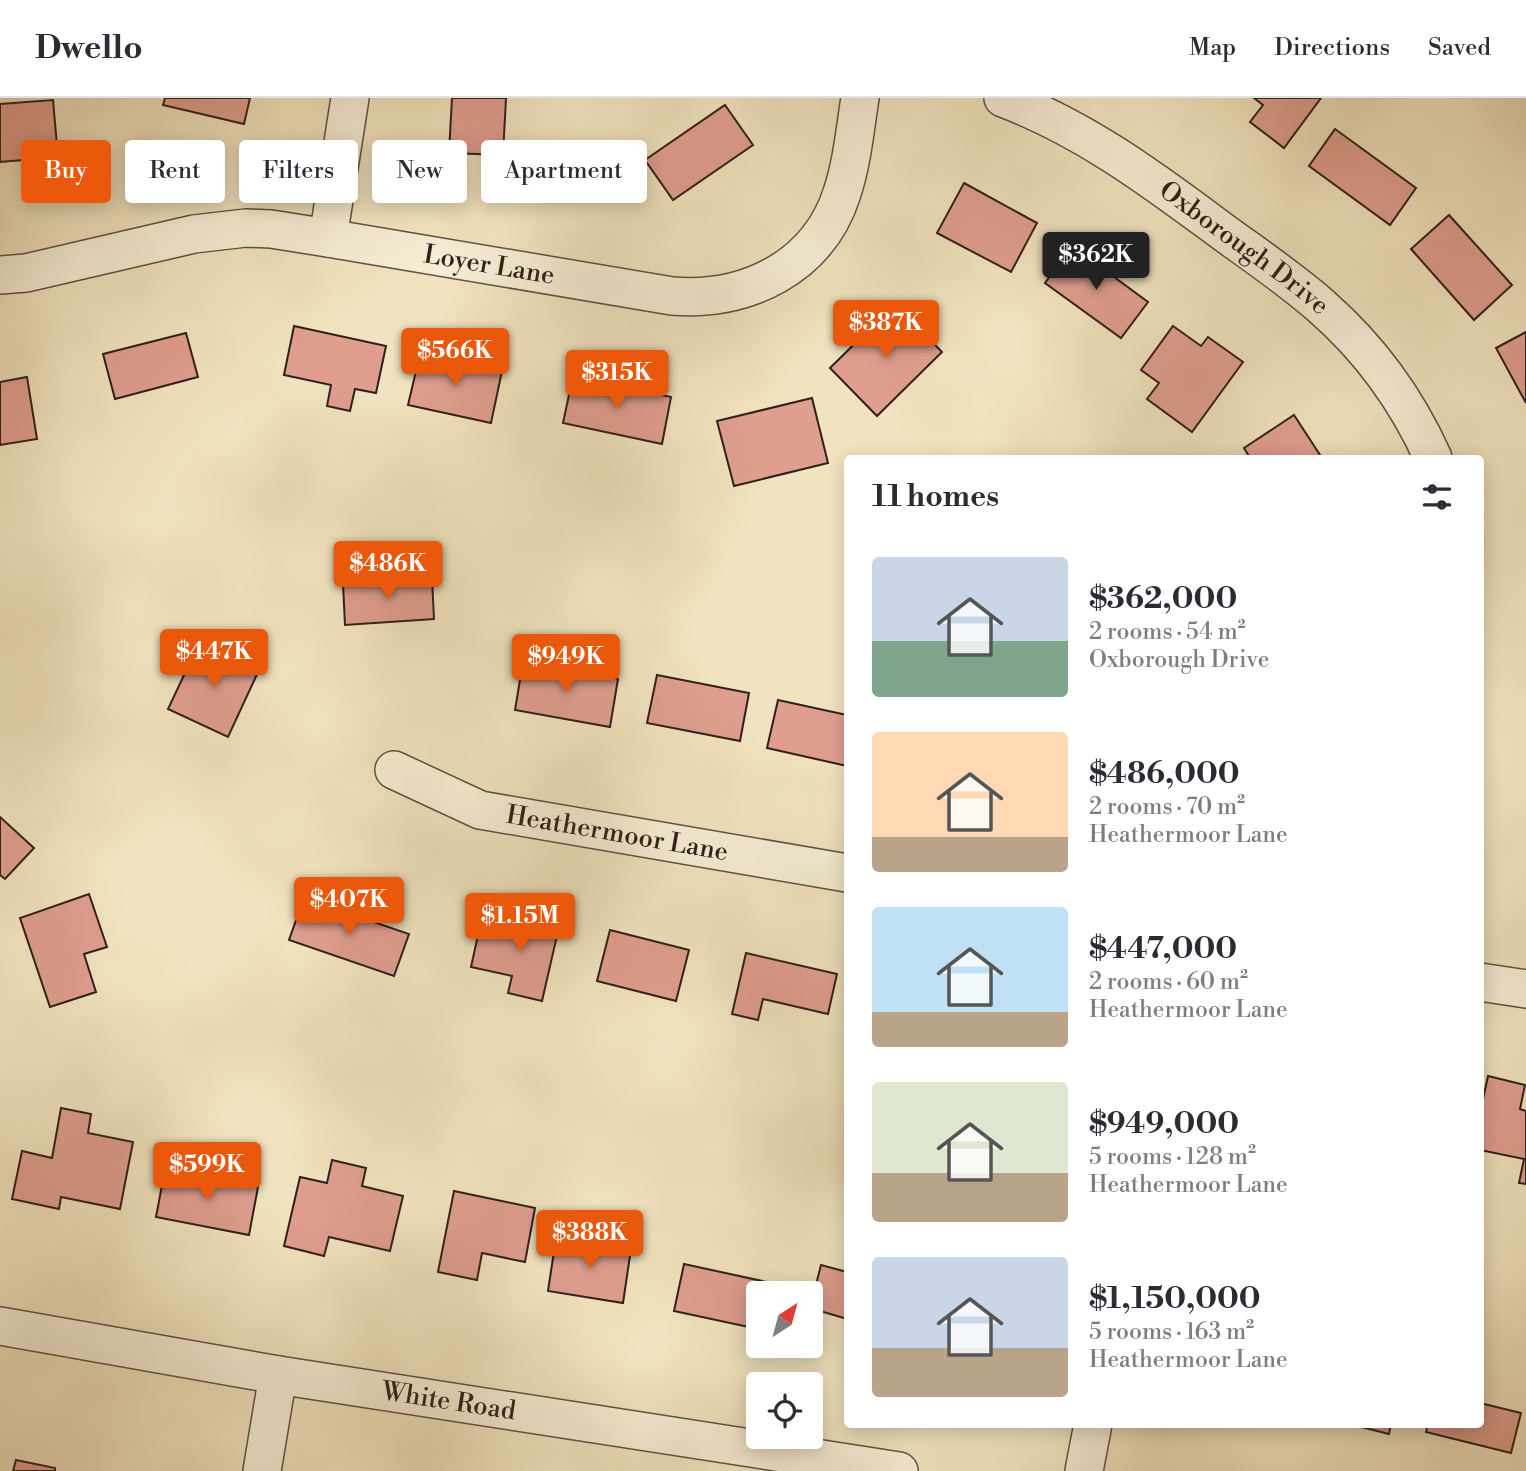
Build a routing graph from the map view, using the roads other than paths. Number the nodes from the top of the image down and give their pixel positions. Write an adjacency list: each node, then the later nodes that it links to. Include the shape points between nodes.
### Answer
1 (350, 98): 4 (street)
2 (860, 98): 4 (street, Loyer Lane, via 848,174 831,218 818,238 784,270 742,291 696,298 672,296)
3 (1003, 98): 6 (street, Oxborough Drive, via 1080,133 1142,172 1320,305 1382,371)
4 (328, 238): 5 (street, Loyer Lane, via 271,229 207,232)
5 (0, 275)
6 (1432, 455)
7 (394, 770): 8 (street, Heathermoor Lane, via 480,810)
8 (844, 872)
9 (1484, 983): 10 (street)
10 (1526, 989)
11 (0, 1326): 12 (street, White Road)
12 (278, 1375): 14 (street); 15 (street, White Road)
13 (1092, 1428): 16 (street)
14 (262, 1471)
15 (900, 1471)
16 (1084, 1471)

